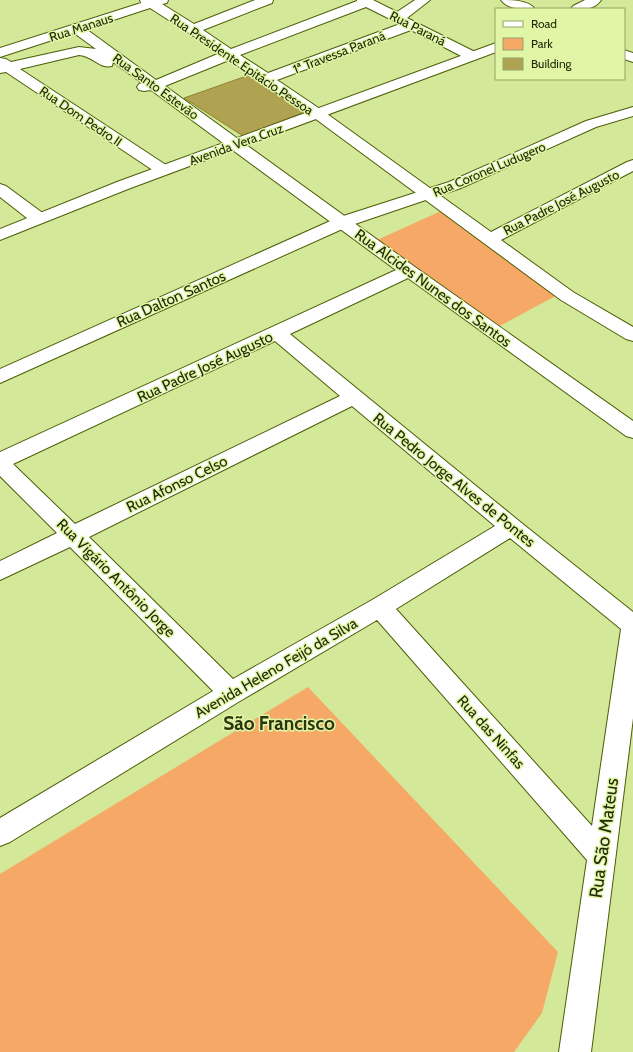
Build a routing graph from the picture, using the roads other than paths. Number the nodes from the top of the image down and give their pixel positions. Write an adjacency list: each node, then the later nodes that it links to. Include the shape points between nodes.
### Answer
1 (267, 0): 12 (street)
2 (424, 0): 9 (street)
3 (508, 0): 7 (street)
4 (595, 0): 8 (street)
5 (153, 1): 11 (street, Rua Manaus); 12 (street, Rua Presidente Epitácio Pessoa)
6 (365, 1): 9 (street, Rua Paraná); 15 (street)
7 (526, 8)
8 (580, 8)
9 (398, 18): 10 (street, Rua Paraná)
10 (411, 25): 16 (street, Rua Paraná); 18 (street, 1ª Travessa Paraná)
11 (77, 29): 14 (street, Rua Manaus); 19 (street, Rua Santo Estevão)
12 (193, 29): 15 (street, Rua Presidente Epitácio Pessoa)
13 (495, 46): 16 (street, Avenida Vera Cruz)
14 (0, 53)
15 (230, 54): 18 (street, Rua Presidente Epitácio Pessoa); 19 (street)
16 (472, 56): 21 (street, Avenida Vera Cruz)
17 (3, 66): 19 (street, via 84,51 91,52 138,85); 24 (street, Rua Dom Pedro II)
18 (266, 79): 21 (street, Rua Presidente Epitácio Pessoa)
19 (155, 85): 22 (street, Rua Santo Estevão)
20 (633, 111): 26 (street, Rua Coronel Ludugero, via 591,124)
21 (318, 114): 22 (street, Avenida Vera Cruz); 26 (street, Rua Presidente Epitácio Pessoa)
22 (234, 144): 24 (street, Avenida Vera Cruz); 28 (street, Rua Alcides Nunes dos Santos)
23 (633, 165): 30 (street, Rua Padre José Augusto)
24 (163, 170): 27 (street, Avenida Vera Cruz)
25 (0, 189): 27 (street)
26 (427, 195): 28 (street, Rua Coronel Ludugero); 30 (street, Rua Presidente Epitácio Pessoa)
27 (38, 218): 29 (street, Avenida Vera Cruz)
28 (343, 222): 31 (street, Rua Alcides Nunes dos Santos); 34 (street, Rua Dalton Santos)
29 (0, 235)
30 (490, 239): 33 (street, Rua Presidente Epitácio Pessoa, via 567,296)
31 (409, 271): 32 (street, Rua Padre José Augusto); 36 (street, Rua Alcides Nunes dos Santos)
32 (277, 333): 35 (street, Rua Pedro Jorge Alves de Pontes); 37 (street, Rua Padre José Augusto)
33 (633, 334)
34 (0, 377)
35 (354, 397): 38 (street, Rua Pedro Jorge Alves de Pontes); 39 (street, Rua Afonso Celso)
36 (633, 431)
37 (0, 462): 39 (street, Rua Vigário Antônio Jorge)
38 (511, 527): 41 (street, Avenida Heleno Feijó da Silva); 42 (street, Rua Pedro Jorge Alves de Pontes)
39 (72, 535): 40 (street, Rua Afonso Celso); 43 (street, Rua Vigário Antônio Jorge)
40 (0, 571)
41 (380, 607): 43 (street, Avenida Heleno Feijó da Silva); 45 (street, Rua das Ninfas)
42 (633, 625): 45 (street, Rua São Mateus)
43 (231, 693): 44 (street, Avenida Heleno Feijó da Silva)
44 (0, 833)
45 (602, 857): 46 (street, Rua São Mateus)
46 (575, 1052)

